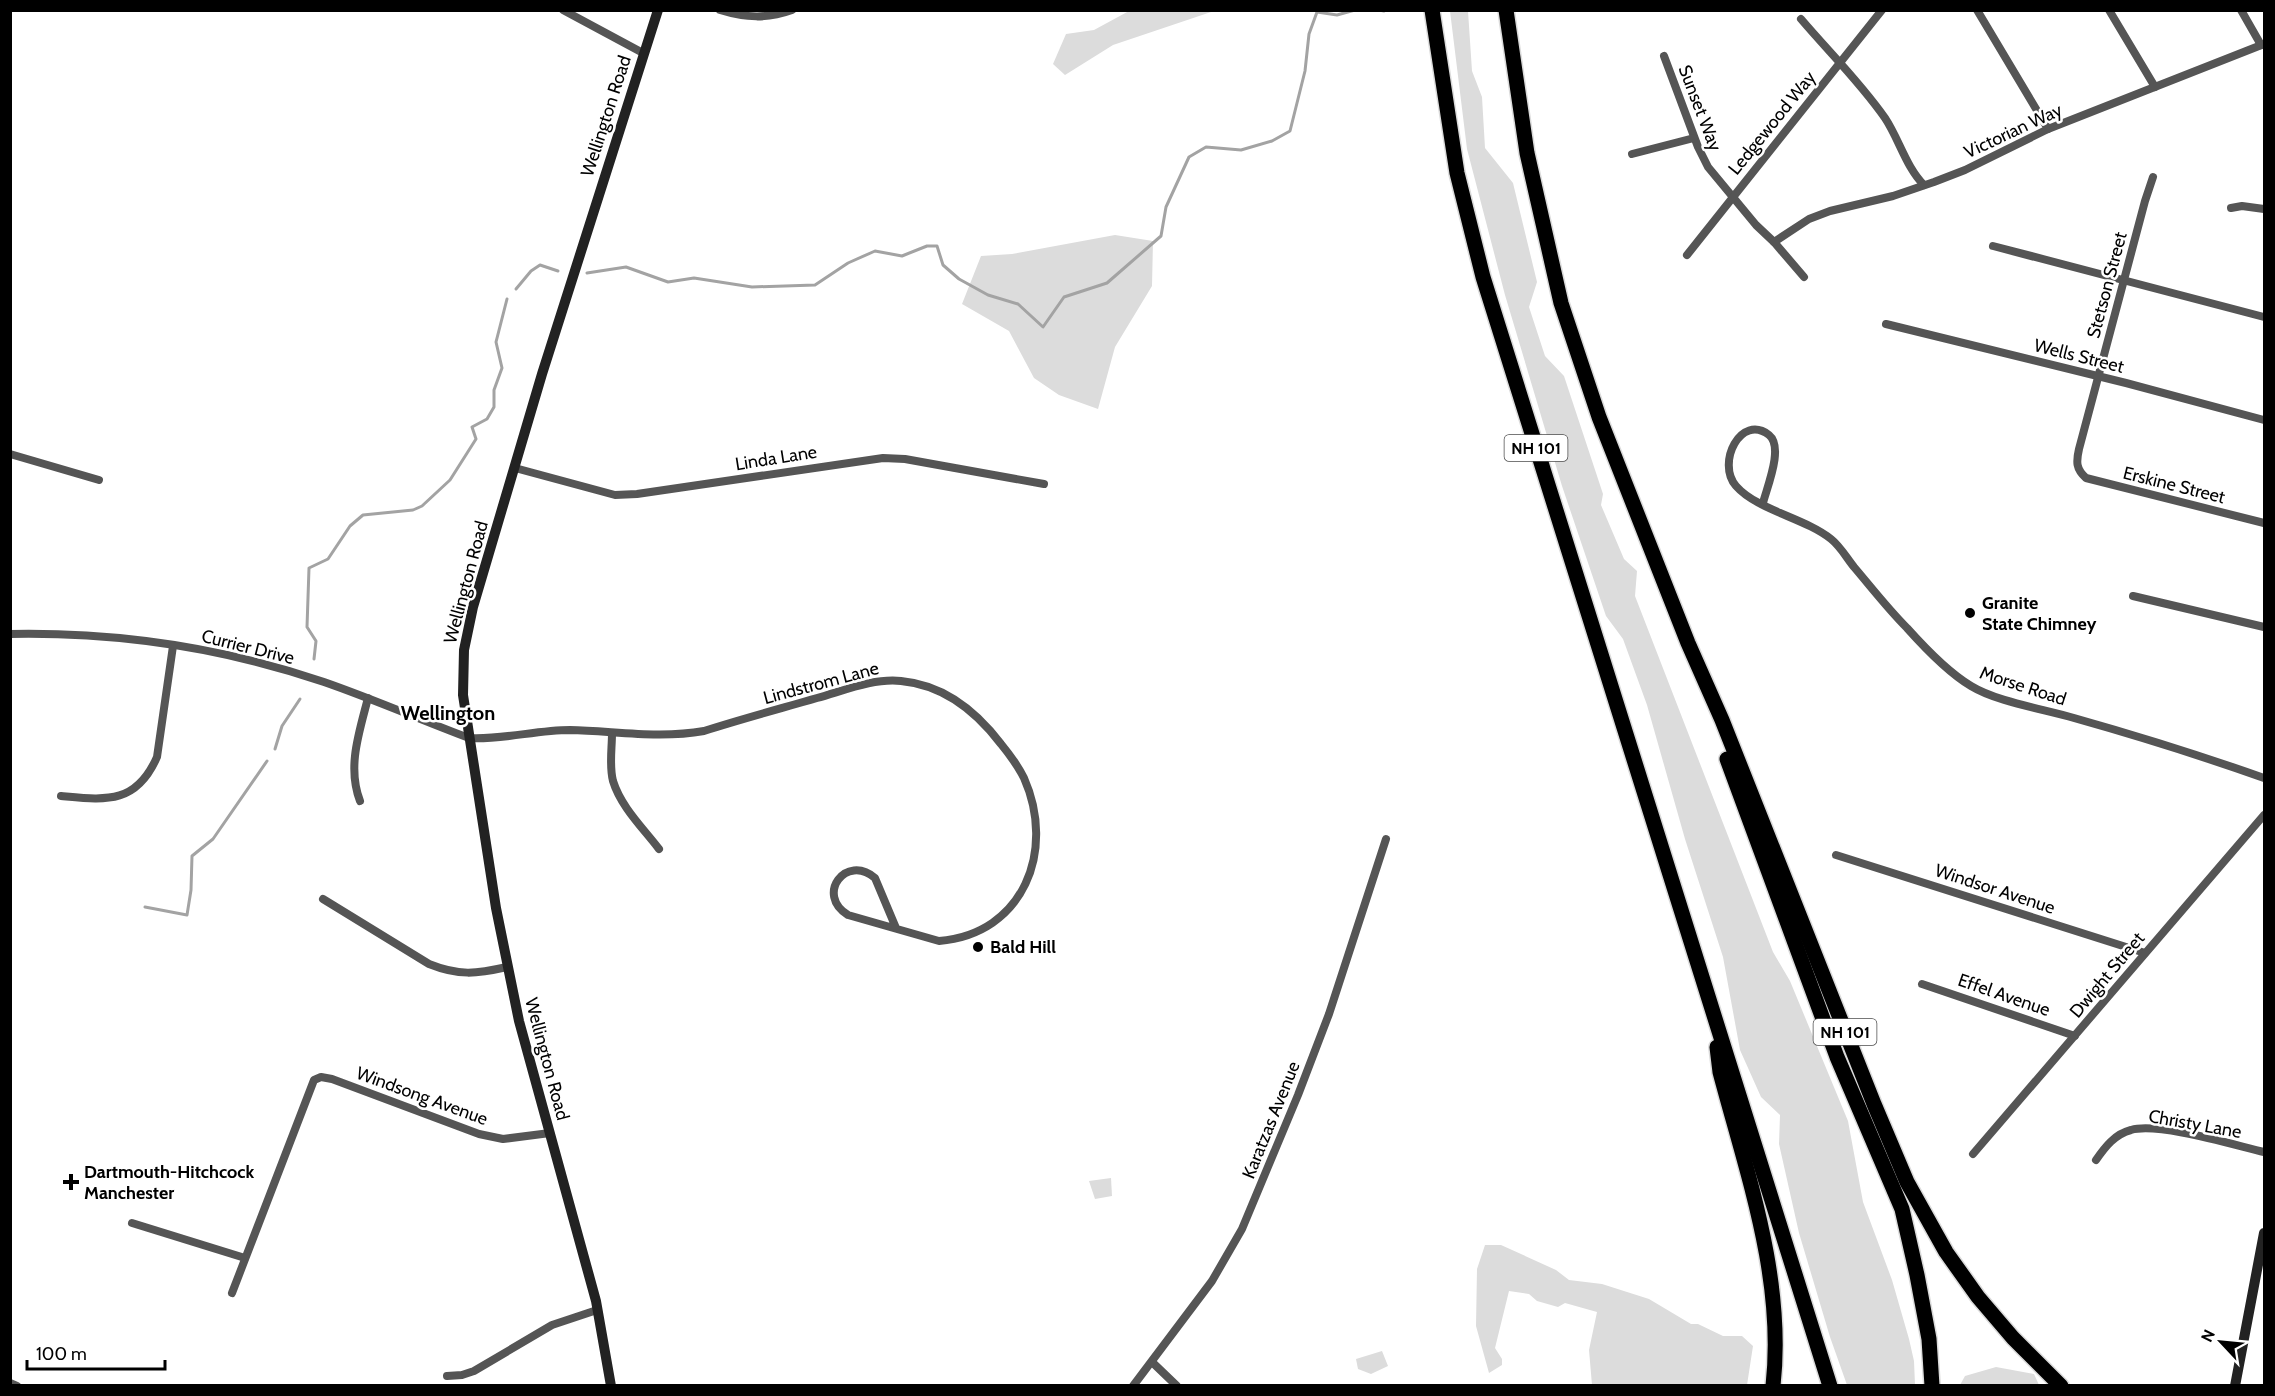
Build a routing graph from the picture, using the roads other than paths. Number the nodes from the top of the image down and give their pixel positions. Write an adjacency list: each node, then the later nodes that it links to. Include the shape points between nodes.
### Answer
1 (563, 10): 13 (street)
2 (658, 10): 13 (main road, Wellington Road)
3 (720, 10): 4 (street, via 754,18)
4 (792, 10)
5 (1432, 10): 61 (highway, NH 101, via 1456,173 1483,278)
6 (1506, 10): 44 (highway, NH 101, via 1527,153 1561,303 1599,417)
7 (1882, 10): 15 (street, Ledgewood Way)
8 (1977, 10): 17 (street)
9 (2109, 10): 16 (street)
10 (2241, 10): 12 (street)
11 (1801, 19): 15 (street)
12 (2263, 45): 16 (street, Victorian Way)
13 (644, 53): 35 (main road, Wellington Road)
14 (1664, 56): 18 (street, Sunset Way)
15 (1839, 63): 21 (street, via 1867,93); 22 (street, Ledgewood Way)
16 (2155, 87): 17 (street, Victorian Way)
17 (2048, 129): 21 (street, Victorian Way, via 1965,170)
18 (1694, 138): 19 (street); 22 (street, Sunset Way, via 1708,167)
19 (1632, 154)
20 (2153, 177): 29 (street, Stetson Street)
21 (1924, 185): 25 (street, Victorian Way, via 1830,211 1809,219)
22 (1732, 198): 25 (street, Sunset Way); 27 (street, Ledgewood Way)
23 (2231, 208): 24 (street)
24 (2265, 209)
25 (1774, 242): 28 (street, Sunset Way)
26 (1993, 246): 29 (street)
27 (1687, 255)
28 (1804, 277)
29 (2123, 282): 30 (street); 32 (street, Stetson Street)
30 (2265, 317)
31 (1886, 324): 32 (street, Wells Street)
32 (2098, 377): 33 (street, Wells Street); 36 (street, Stetson Street, via 2079,449)
33 (2265, 420)
34 (10, 454): 37 (street)
35 (515, 468): 38 (street, Linda Lane, via 615,495 883,458); 48 (main road, Wellington Road, via 466,637 462,678)
36 (2078, 471): 40 (street, Erskine Street, via 2086,478)
37 (99, 480)
38 (1044, 483)
39 (1763, 503): 39 (street, Morse Road, via 1736,485 1728,466 1732,444 1750,431 1760,430 1775,444); 49 (street, Morse Road, via 1829,537 1907,628 1970,686)
40 (2265, 523)
41 (2133, 596): 42 (street)
42 (2265, 627)
43 (10, 634): 45 (street, Currier Drive, via 105,636)
44 (1688, 643): 82 (highway, via 1837,1057 1902,1209 1929,1339); 83 (highway, NH 101, via 1907,1182 1946,1252 1978,1297)
45 (173, 646): 46 (street, Currier Drive, via 282,670); 50 (street, via 152,769 137,786 118,796 97,800)
46 (368, 698): 48 (street, Currier Drive); 51 (street, via 353,772)
47 (612, 733): 48 (street, Lindstrom Lane, via 556,730); 54 (street, via 613,780 620,796); 57 (street, Lindstrom Lane, via 672,735 704,731 889,681 939,691 962,702 990,729 1024,777 1035,820 1032,865 1014,904 1005,915 978,932 939,941)
48 (469, 738): 59 (main road, Wellington Road)
49 (2265, 778)
50 (61, 796)
51 (360, 801)
52 (2265, 815): 58 (street, Dwight Street)
53 (1386, 839): 73 (street, Karatzas Avenue, via 1329,1014 1252,1207 1212,1281)
54 (659, 849)
55 (1836, 855): 58 (street, Windsor Avenue)
56 (323, 899): 59 (street, via 442,969 470,974)
57 (896, 928): 57 (street, Lindstrom Lane, via 875,878 861,870 839,878 834,892 842,912)
58 (2145, 952): 62 (street, Dwight Street)
59 (507, 967): 63 (main road, Wellington Road)
60 (1922, 984): 62 (street, Effel Avenue)
61 (1714, 1014): 80 (highway, via 1720,1072 1772,1284 1776,1338); 81 (highway, NH 101)
62 (2075, 1035): 65 (street, Dwight Street)
63 (550, 1133): 69 (street, Windsong Avenue, via 503,1139 479,1134 321,1077 314,1080); 72 (main road, Wellington Road)
64 (2265, 1152): 66 (street, Christy Lane, via 2163,1129 2140,1128 2119,1135)
65 (1973, 1155)
66 (2096, 1160)
67 (132, 1223): 69 (street)
68 (2265, 1233): 70 (main road)
69 (245, 1258): 71 (street)
70 (2261, 1270): 84 (main road)
71 (232, 1293)
72 (597, 1310): 74 (street, via 552,1325 474,1371); 77 (main road, Wellington Road)
73 (1152, 1362): 78 (street, Karatzas Avenue); 79 (street)
74 (447, 1376)
75 (10, 1383): 76 (street)
76 (17, 1386)
77 (611, 1386)
78 (1133, 1386)
79 (1177, 1386)
80 (1773, 1386)
81 (1830, 1386)
82 (1932, 1386)
83 (2061, 1386)
84 (2235, 1386)

